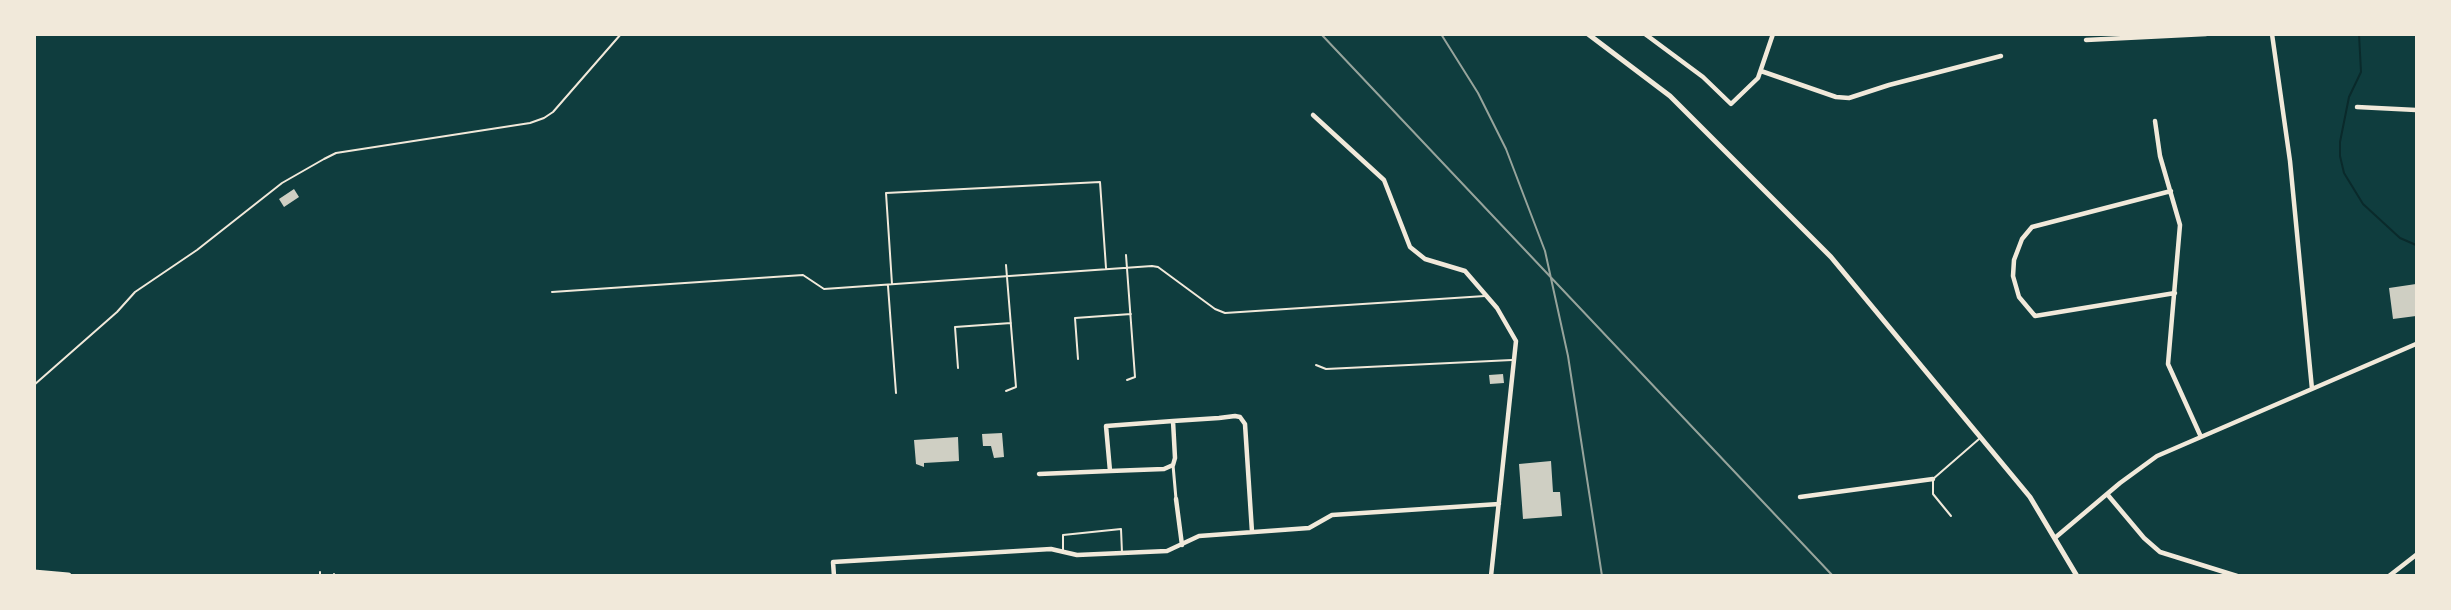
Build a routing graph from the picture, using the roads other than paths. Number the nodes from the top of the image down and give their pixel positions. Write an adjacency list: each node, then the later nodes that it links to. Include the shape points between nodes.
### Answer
1 (621, 34): 32 (lane, via 554,112 544,117 530,123 336,153 282,183 197,250 135,292)
2 (1588, 34): 37 (street, via 1670,96 1778,202 1848,275)
3 (1645, 34): 9 (street, via 1703,77 1731,104)
4 (1773, 34): 9 (street)
5 (2206, 34): 7 (street)
6 (2272, 34): 33 (street, via 2290,161)
7 (2086, 40)
8 (2001, 56): 9 (street, via 1844,98)
9 (1761, 71)
10 (2357, 107): 11 (street)
11 (2416, 110)
12 (1313, 115): 23 (street, via 1384,180 1413,250 1428,260 1462,269)
13 (2155, 121): 14 (street)
14 (2171, 191): 22 (street, via 2180,225); 22 (street, via 2032,227 2022,239 2013,276 2019,297 2035,316)
15 (1126, 255): 17 (lane)
16 (1006, 265): 19 (lane)
17 (1127, 267): 18 (lane); 23 (lane, via 1158,267 1215,309 1228,313); 24 (lane)
18 (1106, 269): 19 (lane); 20 (lane, via 1100,182 886,193)
19 (1007, 276): 20 (lane); 25 (lane)
20 (890, 285): 21 (lane, via 824,289 803,275); 35 (lane)
21 (552, 292)
22 (2175, 294): 38 (street, via 2168,364)
23 (1488, 296): 28 (street, via 1516,341)
24 (1131, 314): 27 (lane, via 1076,318); 31 (lane, via 1135,377)
25 (1011, 324): 30 (lane, via 955,327); 34 (lane, via 1016,387)
26 (2416, 344): 33 (street)
27 (1078, 359)
28 (1515, 360): 29 (lane, via 1326,369); 46 (street)
29 (1316, 365)
30 (958, 368)
31 (1127, 380)
32 (34, 385)
33 (2312, 389): 38 (street)
34 (1006, 391)
35 (896, 393)
36 (1173, 421): 39 (street); 40 (street, via 1106,426); 48 (street, via 1235,416 1243,419)
37 (1981, 437): 42 (lane); 49 (street, via 2030,497)
38 (2201, 437): 43 (street, via 2157,456)
39 (1173, 465): 40 (street, via 1164,469); 45 (street)
40 (1110, 471): 41 (street)
41 (1039, 474)
42 (1933, 479): 44 (street); 47 (lane, via 1933,494)
43 (2107, 494): 49 (street); 59 (street, via 2160,552)
44 (1800, 497)
45 (1176, 499): 50 (street)
46 (1499, 504): 48 (street, via 1332,515 1310,528); 57 (street)
47 (1951, 516)
48 (1252, 532): 50 (street, via 1199,536)
49 (2056, 537): 58 (street)
50 (1182, 545): 52 (street, via 1167,551)
51 (1063, 552): 52 (street); 52 (lane, via 1063,535 1121,530); 56 (street, via 1049,549 833,562)
52 (1122, 553)
53 (2416, 555): 60 (street)
54 (34, 573): 55 (main road)
55 (68, 576)
56 (834, 576)
57 (1491, 576)
58 (2077, 576)
59 (2237, 576)
60 (2389, 576)

